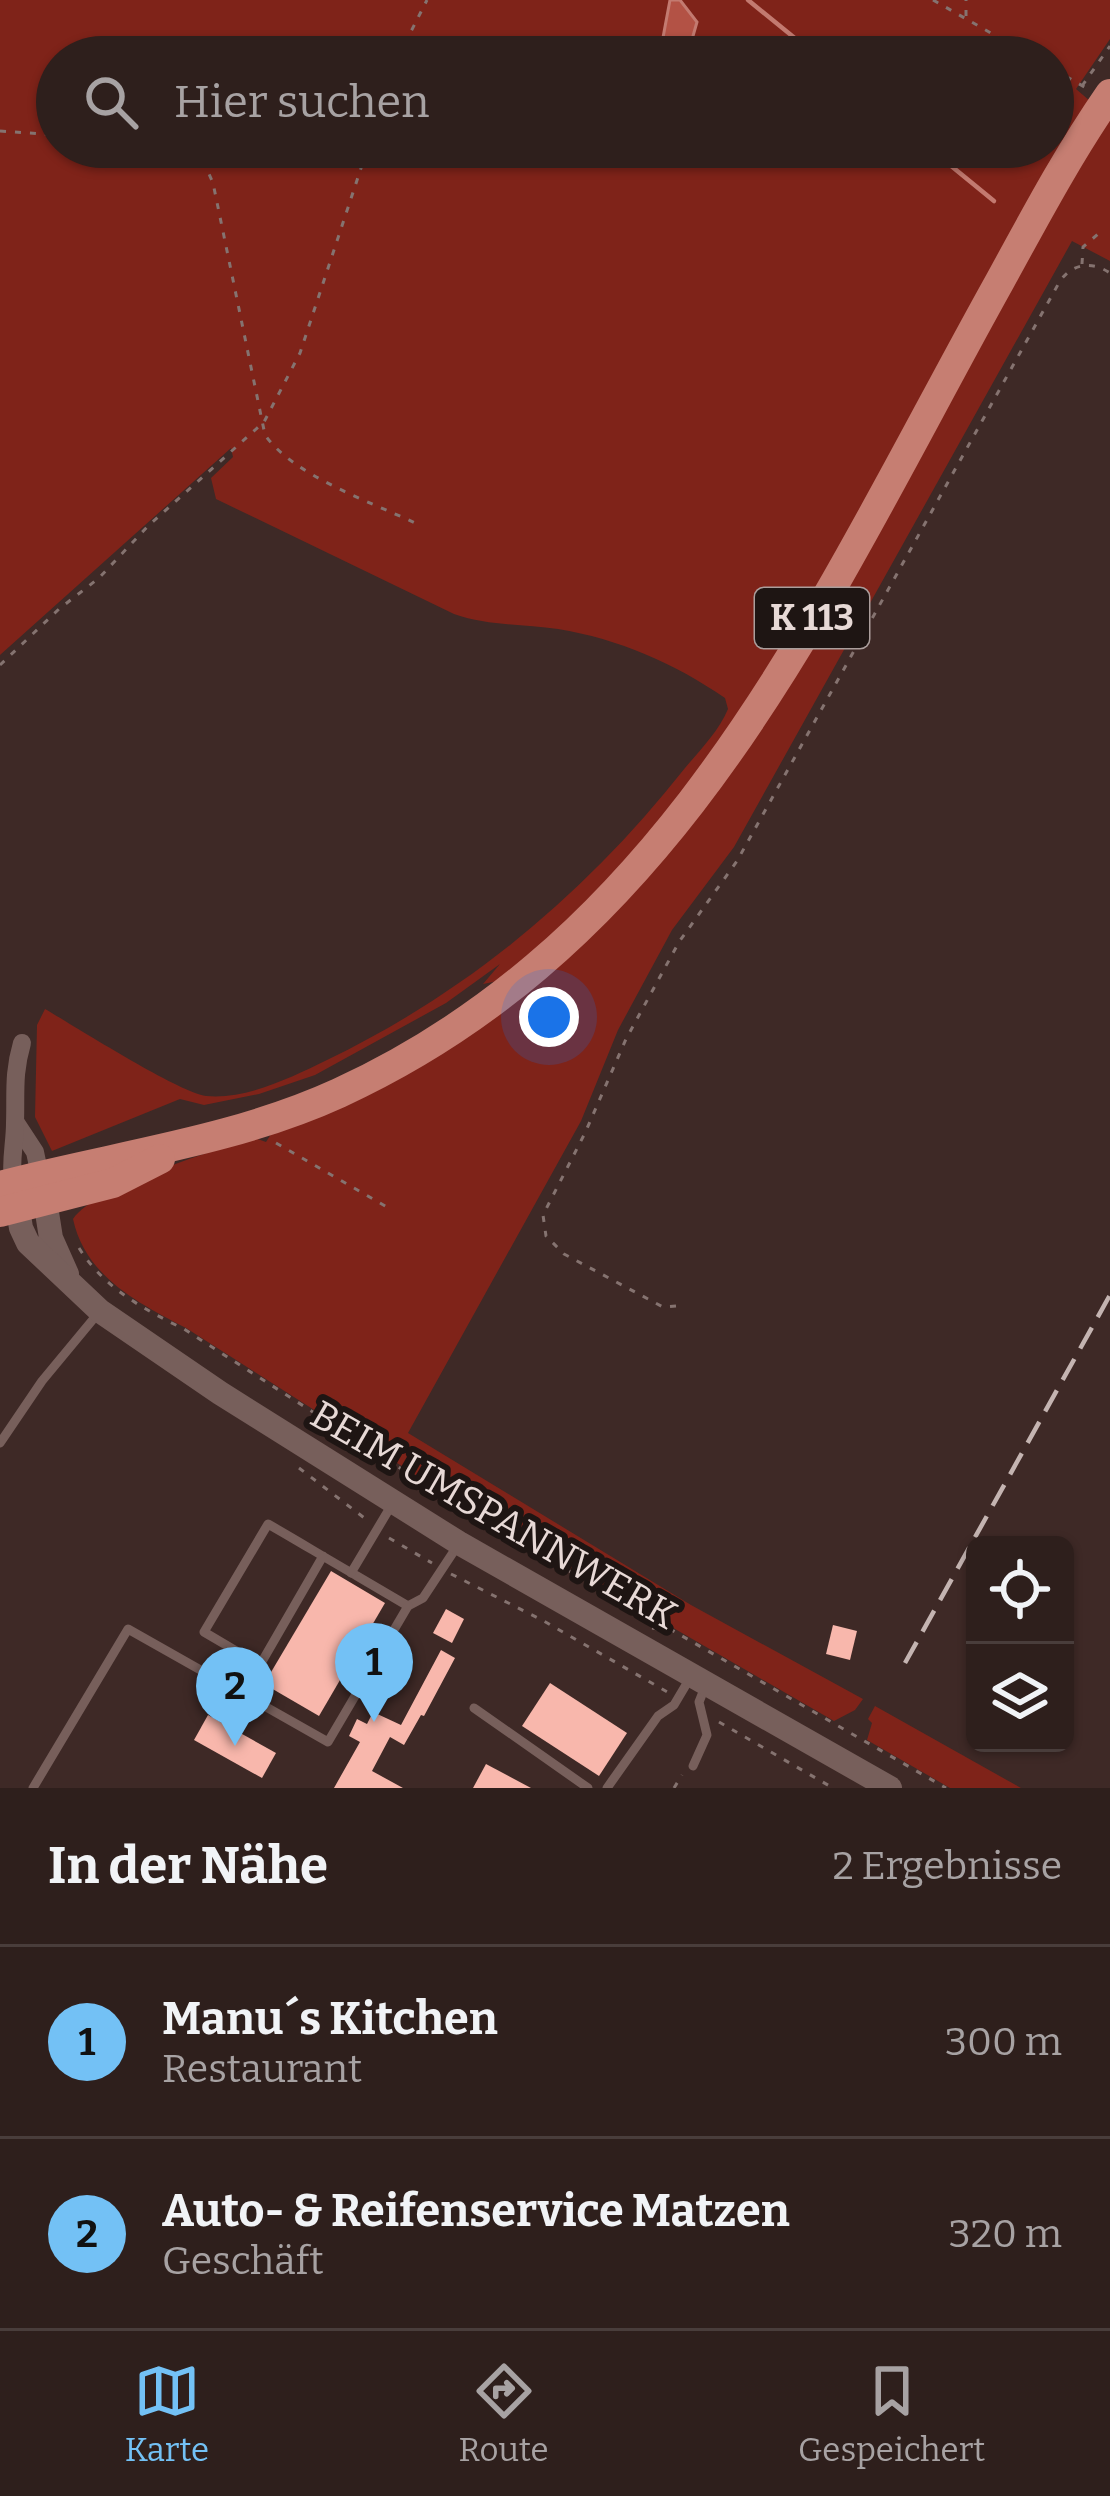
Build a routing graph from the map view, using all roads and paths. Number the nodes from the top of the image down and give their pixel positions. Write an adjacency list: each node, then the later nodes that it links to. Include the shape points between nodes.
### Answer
1 (427, 0): 5 (path)
2 (933, 0): 4 (path)
3 (967, 0): 4 (path)
4 (966, 18): 6 (path)
5 (409, 36)
6 (997, 36)
7 (1110, 46): 8 (path)
8 (1094, 90): 11 (main road, K 113)
9 (0, 131): 10 (path)
10 (36, 134)
11 (1074, 135)
12 (206, 168): 18 (path)
13 (361, 168): 18 (path, via 300,352)
14 (1059, 168): 23 (main road, K 113, via 782,672 664,840 570,939 446,1033 339,1093)
15 (1098, 234): 16 (path, via 1083,247)
16 (1082, 266): 17 (path); 27 (path, via 1060,280 737,861 679,942 546,1203 542,1226 553,1245 663,1307)
17 (1110, 272)
18 (263, 422): 19 (path, via 275,449 301,467); 20 (path)
19 (415, 524)
20 (0, 665)
21 (22, 1042): 22 (street, BEIM UMSPANNWERK, via 13,1082)
22 (16, 1124): 24 (street, BEIM UMSPANNWERK, via 9,1157); 24 (street, BEIM UMSPANNWERK, via 35,1152)
23 (249, 1126): 24 (main road, K 113, via 186,1145 112,1183); 25 (path)
24 (20, 1194): 28 (street, BEIM UMSPANNWERK, via 73,1287)
25 (387, 1208)
26 (74, 1239): 36 (path, via 98,1274 135,1304)
27 (676, 1306)
28 (100, 1311): 29 (lane); 30 (street, BEIM UMSPANNWERK)
29 (0, 1443)
30 (394, 1502): 31 (street, BEIM UMSPANNWERK); 33 (lane)
31 (459, 1543): 34 (lane, via 423,1598); 37 (street, BEIM UMSPANNWERK)
32 (323, 1556): 32 (lane, via 268,1524 204,1632 260,1665); 33 (lane)
33 (351, 1573): 34 (lane)
34 (408, 1606): 40 (lane, via 328,1742 128,1629)
35 (640, 1624): 36 (path)
36 (673, 1631): 45 (path)
37 (700, 1678): 39 (lane, via 707,1735); 42 (lane, via 658,1716); 44 (street, BEIM UMSPANNWERK)
38 (474, 1708): 41 (lane)
39 (693, 1766): 43 (path)
40 (33, 1788)
41 (588, 1788)
42 (607, 1788)
43 (674, 1788)
44 (890, 1788)
45 (946, 1788)

